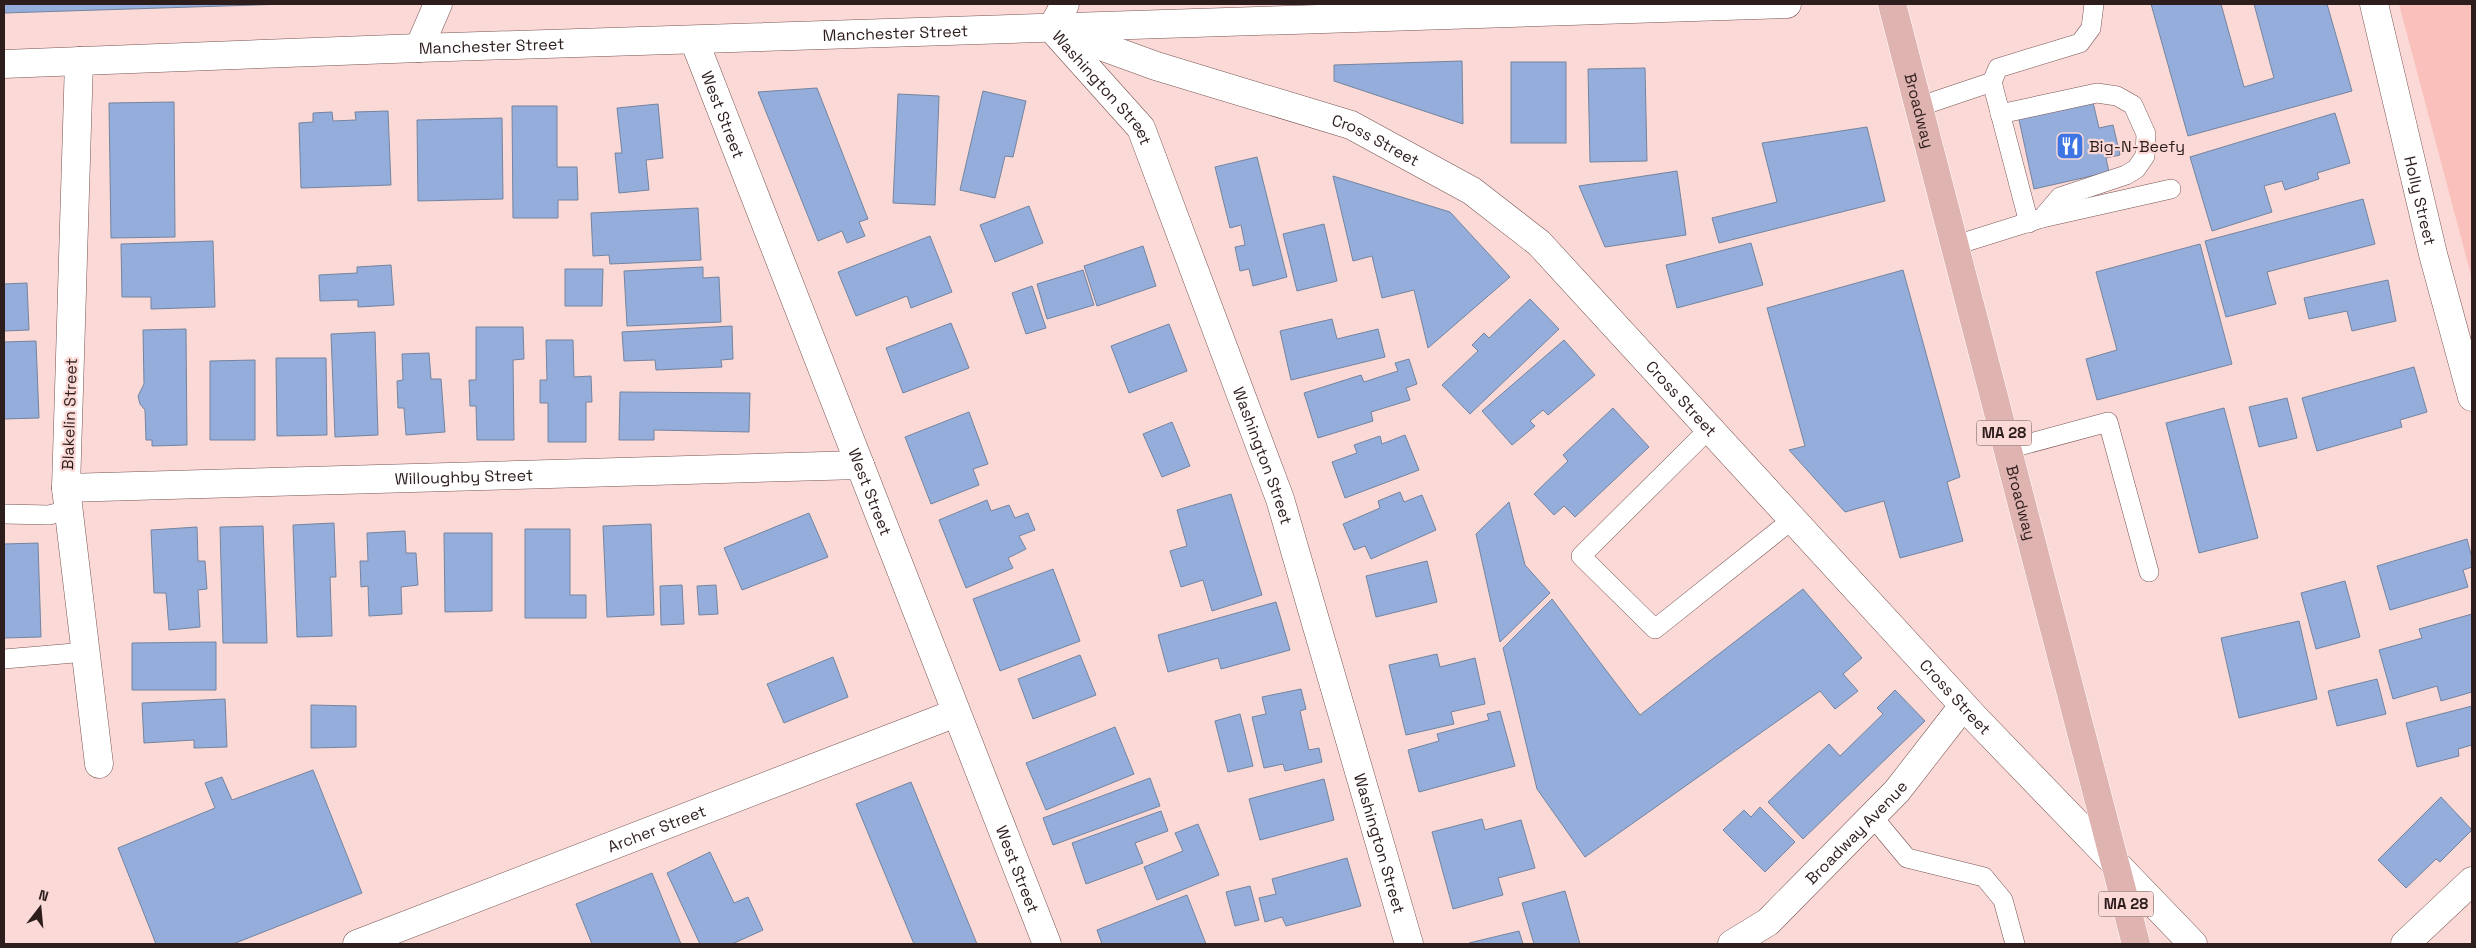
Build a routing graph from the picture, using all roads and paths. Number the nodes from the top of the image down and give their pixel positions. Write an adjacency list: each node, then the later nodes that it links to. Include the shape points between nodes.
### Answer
1 (438, 4): 11 (street)
2 (1064, 4): 9 (street, Washington Street)
3 (1757, 4): 4 (street, Manchester Street); 8 (street, Manchester Street)
4 (1787, 4)
5 (1892, 4): 15 (main road, Broadway / MA 28)
6 (2094, 4): 14 (lane, via 2091,28 2080,43 1998,68)
7 (2374, 4): 20 (street, Holly Street, via 2433,254)
8 (1500, 9): 9 (street, Manchester Street)
9 (1052, 28): 10 (street, Manchester Street); 21 (street, Cross Street, via 1156,66 1351,125 1472,191 1539,243); 38 (street, Washington Street, via 1141,128 1280,499)
10 (694, 40): 11 (street, Manchester Street); 23 (street, West Street)
11 (419, 48): 12 (street, Manchester Street)
12 (79, 61): 13 (street, Manchester Street); 24 (street, Blakelin Street)
13 (4, 64)
14 (1992, 82): 15 (lane); 16 (lane)
15 (1918, 107): 19 (main road, Broadway / MA 28)
16 (2000, 114): 18 (lane); 18 (lane, via 2097,93 2118,96 2133,105 2146,134 2146,156 2136,168 2060,197)
17 (2171, 189): 18 (lane)
18 (2035, 220): 19 (lane)
19 (1956, 245): 22 (main road, Broadway / MA 28)
20 (2472, 397)
21 (1710, 429): 26 (street, Cross Street); 26 (lane, via 1581,556 1655,629)
22 (2008, 449): 27 (lane, via 2108,422); 34 (main road, Broadway / MA 28)
23 (860, 465): 24 (street, Willoughby Street); 31 (street, West Street)
24 (68, 499): 25 (lane, via 49,514); 28 (street, Blakelin Street)
25 (4, 514)
26 (1793, 520): 30 (street, Cross Street)
27 (2149, 572)
28 (86, 652): 29 (lane); 32 (street, Blakelin Street)
29 (4, 659)
30 (1963, 706): 33 (street, Broadway Avenue, via 1897,791); 34 (street, Cross Street)
31 (956, 713): 36 (street, Archer Street); 37 (street, West Street)
32 (99, 764)
33 (1872, 816): 39 (street, Broadway Avenue, via 1768,922); 40 (lane, via 1906,858 1984,877 2003,900)
34 (2116, 864): 41 (main road, Broadway / MA 28); 42 (street, Cross Street)
35 (2472, 881): 43 (street)
36 (357, 944)
37 (1047, 944)
38 (1409, 944)
39 (1732, 944)
40 (2015, 944)
41 (2136, 944)
42 (2193, 944)
43 (2405, 944)

